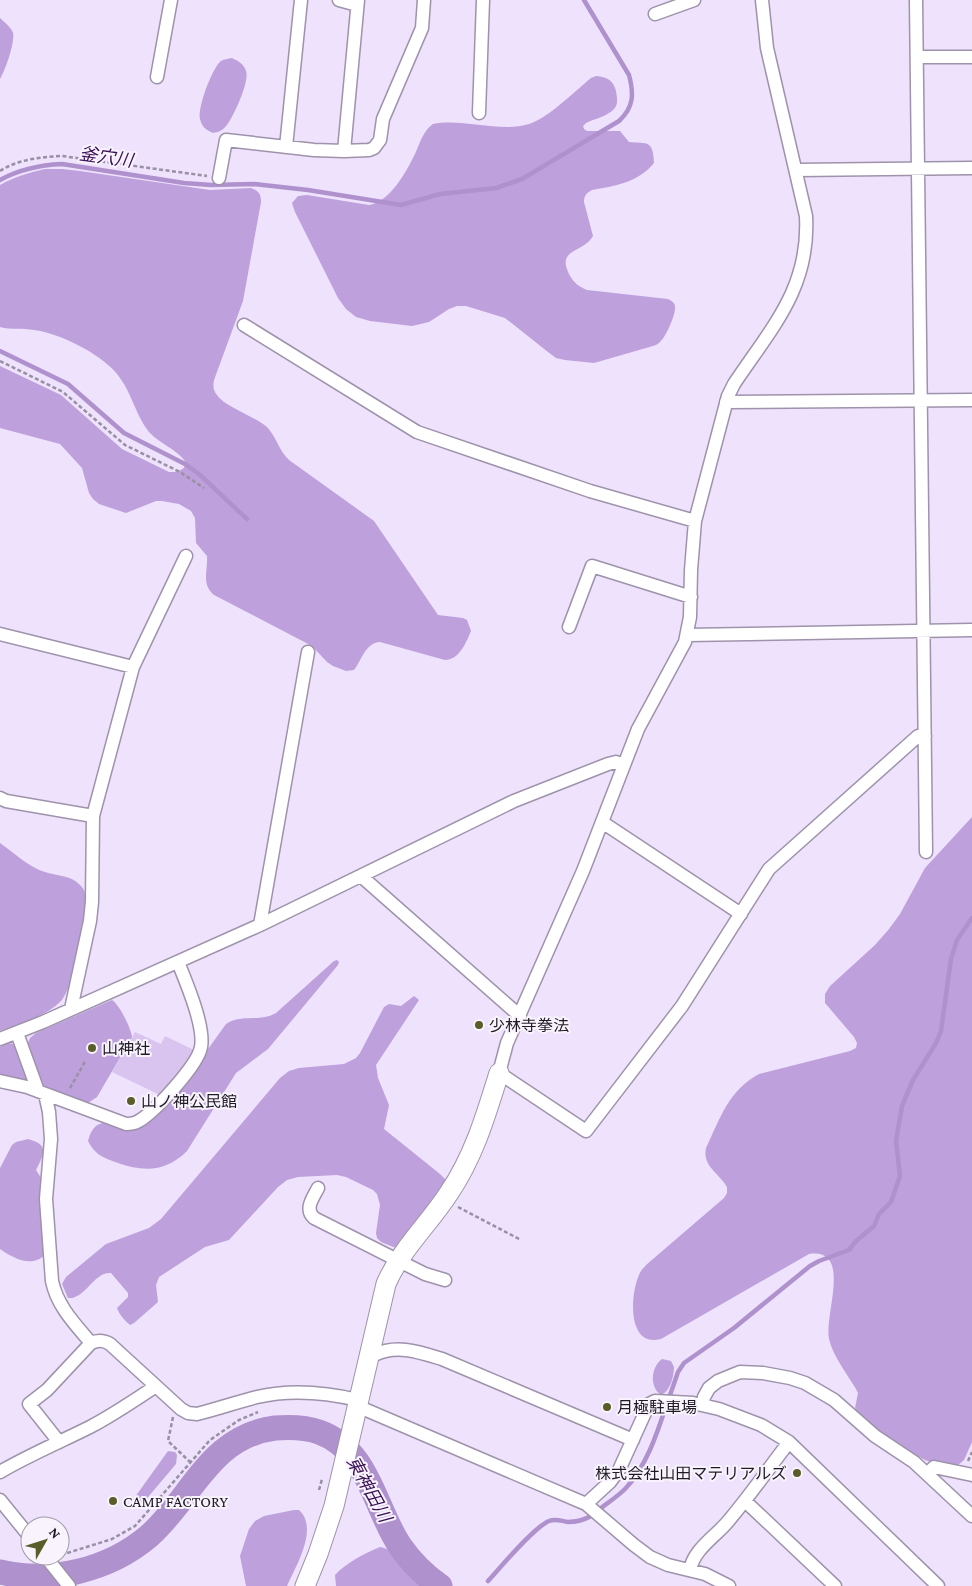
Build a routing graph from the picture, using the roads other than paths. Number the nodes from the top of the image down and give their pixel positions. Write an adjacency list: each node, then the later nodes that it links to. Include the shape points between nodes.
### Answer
1 (170, 0): 13 (street)
2 (301, 0): 15 (street)
3 (339, 0): 9 (street)
4 (424, 0): 16 (street, via 422,28 383,119 380,140 369,150)
5 (483, 0): 14 (street)
6 (694, 0): 10 (street)
7 (762, 0): 19 (street, via 767,48)
8 (916, 0): 11 (street)
9 (357, 2): 16 (street)
10 (655, 14)
11 (917, 57): 12 (street); 18 (street)
12 (972, 57)
13 (157, 77)
14 (479, 113)
15 (286, 147): 16 (street); 20 (street, via 226,140)
16 (344, 151)
17 (972, 168): 18 (street)
18 (918, 169): 19 (street); 22 (street)
19 (796, 170): 24 (street, via 807,232 799,280 785,309 734,384)
20 (218, 178)
21 (244, 325): 25 (street, via 417,432 590,491)
22 (920, 400): 23 (street); 24 (street); 30 (street)
23 (972, 400)
24 (726, 402): 25 (street)
25 (695, 521): 27 (street)
26 (186, 556): 34 (street)
27 (690, 597): 28 (street, via 592,566); 32 (street)
28 (569, 627)
29 (972, 630): 30 (street)
30 (923, 631): 32 (street); 35 (street)
31 (0, 634): 34 (street)
32 (687, 635): 36 (street, via 645,714)
33 (308, 652): 43 (street)
34 (133, 667): 38 (street)
35 (925, 736): 40 (street); 42 (street, via 918,736 769,869)
36 (624, 765): 39 (street); 41 (street, via 608,764 540,790)
37 (0, 798): 38 (street)
38 (92, 816): 45 (street, via 90,921)
39 (602, 822): 42 (street); 46 (street)
40 (926, 852)
41 (361, 876): 43 (street); 46 (street)
42 (741, 914): 49 (street, via 682,1006 586,1131)
43 (260, 925): 44 (street)
44 (178, 962): 45 (street); 51 (street, via 198,1020 202,1048 158,1106 137,1122 126,1124)
45 (71, 1009): 47 (street)
46 (520, 1016): 49 (street, via 507,1043)
47 (17, 1033): 48 (street); 51 (street)
48 (0, 1039)
49 (499, 1072): 53 (street, via 478,1137 460,1175)
50 (0, 1081): 51 (street)
51 (42, 1093): 55 (street, via 49,1112 51,1139 46,1199 52,1281 62,1307)
52 (318, 1188): 53 (street, via 309,1210 314,1218)
53 (397, 1260): 54 (street); 56 (street, via 381,1298)
54 (445, 1280)
55 (91, 1343): 57 (street, via 97,1340 110,1344); 61 (street, via 47,1390 29,1404)
56 (368, 1354): 58 (street); 60 (street, via 396,1348 442,1359)
57 (156, 1386): 58 (street, via 188,1413 197,1414 286,1392 315,1392); 61 (street, via 106,1418)
58 (357, 1403): 68 (street); 74 (street, via 327,1530)
59 (703, 1405): 60 (street, via 652,1402); 62 (street, via 761,1425); 64 (street, via 709,1388 728,1376 751,1371 790,1378 834,1400 875,1436)
60 (633, 1440): 68 (street, via 615,1476)
61 (59, 1442): 63 (street)
62 (789, 1442): 67 (street); 77 (street)
63 (0, 1472)
64 (928, 1474): 65 (street, via 934,1467); 69 (street)
65 (972, 1475)
66 (0, 1500): 70 (street)
67 (745, 1500): 72 (street, via 722,1529 696,1553); 76 (street)
68 (586, 1504): 72 (street, via 646,1554 668,1565)
69 (972, 1516)
70 (20, 1525)
71 (57, 1566): 73 (street)
72 (690, 1570): 75 (street)
73 (69, 1586)
74 (305, 1586)
75 (728, 1586)
76 (835, 1586)
77 (938, 1586)

